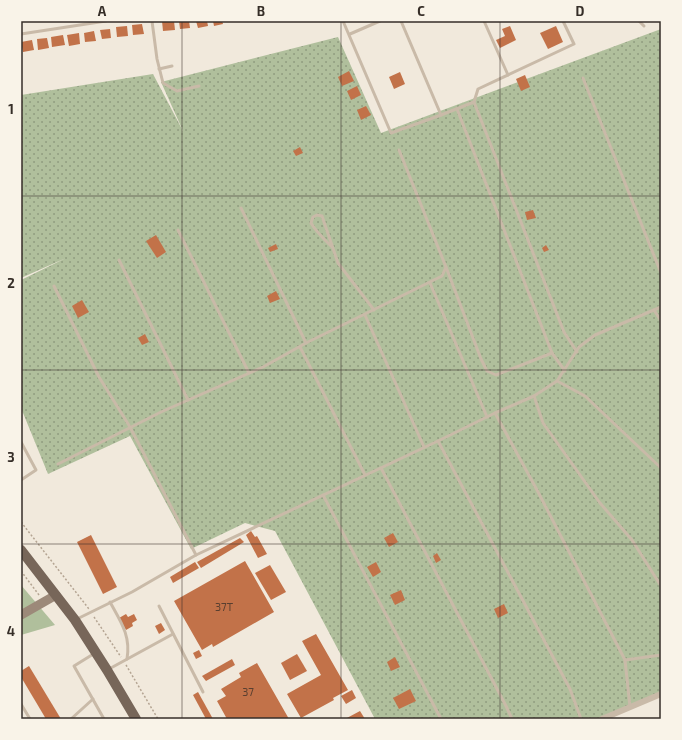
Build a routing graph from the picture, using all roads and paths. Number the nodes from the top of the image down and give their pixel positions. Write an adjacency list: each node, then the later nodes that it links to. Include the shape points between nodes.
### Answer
1 (106, 21): 10 (lane)
2 (152, 21): 13 (lane)
3 (343, 21): 11 (lane)
4 (380, 21): 11 (lane)
5 (401, 21): 19 (lane)
6 (484, 21): 14 (lane)
7 (563, 21): 14 (lane, via 574,44)
8 (638, 21): 9 (lane)
9 (644, 26)
10 (21, 34)
11 (350, 34): 19 (lane, via 392,133)
12 (172, 66): 13 (lane)
13 (158, 69): 16 (lane, via 163,83 177,91)
14 (508, 75): 17 (lane, via 478,89)
15 (583, 78): 26 (lane)
16 (198, 86)
17 (474, 102): 18 (lane); 36 (lane, via 564,332)
18 (457, 109): 19 (lane); 37 (lane)
19 (441, 115)
20 (399, 150): 25 (lane)
21 (241, 208): 34 (lane)
22 (178, 230): 39 (lane)
23 (333, 248): 23 (lane, via 322,216 313,217 314,228); 30 (lane, via 338,263)
24 (119, 260): 42 (lane)
25 (446, 267): 27 (lane, via 442,276); 37 (lane, via 487,371 496,375)
26 (661, 273)
27 (430, 283): 30 (lane); 44 (lane)
28 (54, 286): 45 (lane, via 99,377)
29 (661, 307): 31 (lane)
30 (374, 310): 32 (lane)
31 (654, 310): 33 (lane); 36 (lane, via 595,335)
32 (365, 315): 34 (lane); 48 (lane)
33 (661, 321)
34 (306, 343): 35 (lane)
35 (300, 347): 39 (lane); 52 (lane)
36 (577, 352): 38 (lane)
37 (552, 353): 38 (lane)
38 (565, 371): 40 (lane)
39 (249, 373): 42 (lane)
40 (557, 381): 41 (lane); 51 (lane, via 585,396)
41 (534, 396): 43 (lane); 59 (lane, via 543,423 600,503 632,540)
42 (188, 400): 45 (lane)
43 (495, 413): 44 (lane); 71 (lane)
44 (487, 416): 46 (lane)
45 (130, 427): 49 (lane); 57 (lane)
46 (438, 441): 48 (lane); 86 (lane, via 570,689)
47 (21, 442): 53 (lane, via 36,470)
48 (424, 447): 50 (lane)
49 (58, 464)
50 (381, 468): 52 (lane); 85 (lane)
51 (661, 468)
52 (365, 475): 54 (lane)
53 (21, 480)
54 (322, 495): 57 (lane); 84 (lane)
55 (21, 522): 64 (path)
56 (21, 550): 60 (main road)
57 (196, 555): 62 (lane)
58 (21, 571): 61 (path)
59 (661, 586)
60 (56, 595): 61 (main road); 66 (main road)
61 (44, 601): 65 (main road)
62 (110, 602): 64 (lane); 70 (lane, via 126,632)
63 (159, 606): 67 (lane)
64 (91, 612): 66 (lane); 72 (path)
65 (21, 615)
66 (75, 620): 68 (main road)
67 (173, 634): 70 (lane); 74 (lane)
68 (97, 653): 73 (main road); 76 (lane, via 74,666)
69 (661, 655): 71 (lane)
70 (128, 659): 72 (lane)
71 (625, 660): 78 (lane)
72 (123, 661): 73 (lane); 83 (path)
73 (107, 670): 82 (main road)
74 (203, 692)
75 (661, 694): 78 (street)
76 (93, 699): 80 (lane); 81 (lane)
77 (21, 704): 79 (lane)
78 (630, 708): 87 (street)
79 (30, 719)
80 (71, 719)
81 (104, 719)
82 (136, 719)
83 (158, 719)
84 (441, 719)
85 (512, 719)
86 (581, 719)
87 (602, 719)

